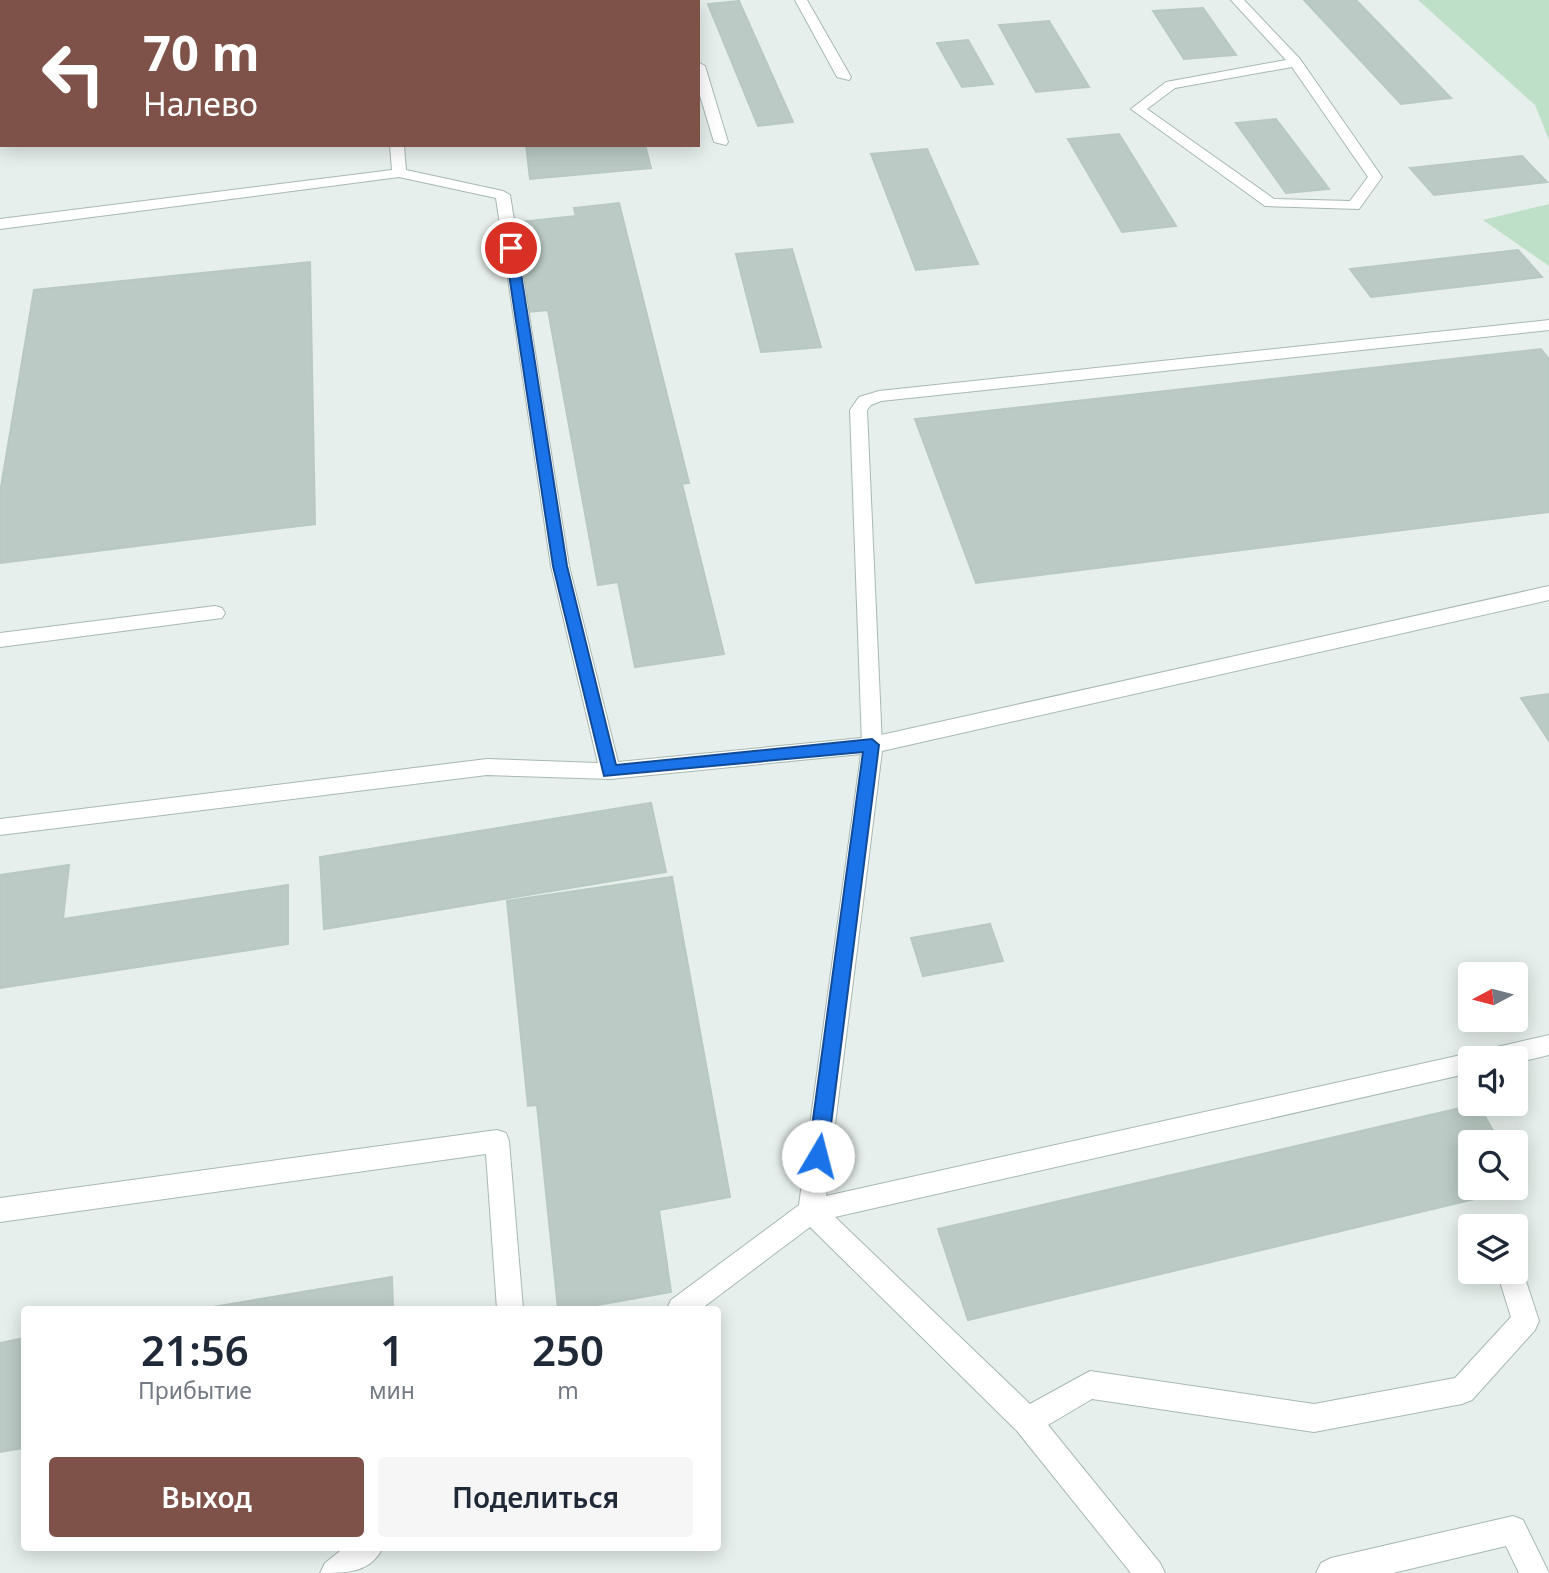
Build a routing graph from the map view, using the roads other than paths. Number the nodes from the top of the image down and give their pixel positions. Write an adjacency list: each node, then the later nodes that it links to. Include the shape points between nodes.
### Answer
1 (801, 0): 5 (street)
2 (1237, 0): 3 (street)
3 (1295, 61): 3 (street, via 1171,85 1138,108 1270,203 1354,206 1375,177)
4 (700, 73): 6 (street)
5 (844, 77)
6 (721, 142)
7 (397, 147): 8 (street)
8 (399, 173): 9 (street); 15 (street, via 503,195 560,566)
9 (0, 224)
10 (1549, 325): 14 (street, via 865,401 859,410)
11 (1549, 593): 14 (street)
12 (215, 613): 13 (street)
13 (0, 640)
14 (872, 745): 15 (street); 21 (street)
15 (610, 771): 16 (street, via 487,767)
16 (0, 827)
17 (1549, 1045): 18 (street)
18 (1528, 1050)
19 (1458, 1066): 21 (street)
20 (0, 1210): 23 (street, via 497,1141)
21 (811, 1211): 24 (street); 25 (street)
22 (1514, 1284): 25 (street, via 1526,1321 1462,1390 1314,1418 1090,1385)
23 (510, 1306)
24 (684, 1306)
25 (1027, 1421): 28 (street)
26 (363, 1551): 27 (street)
27 (335, 1573)
28 (1150, 1573)
29 (1331, 1573): 30 (street, via 1513,1530)
30 (1534, 1573)

